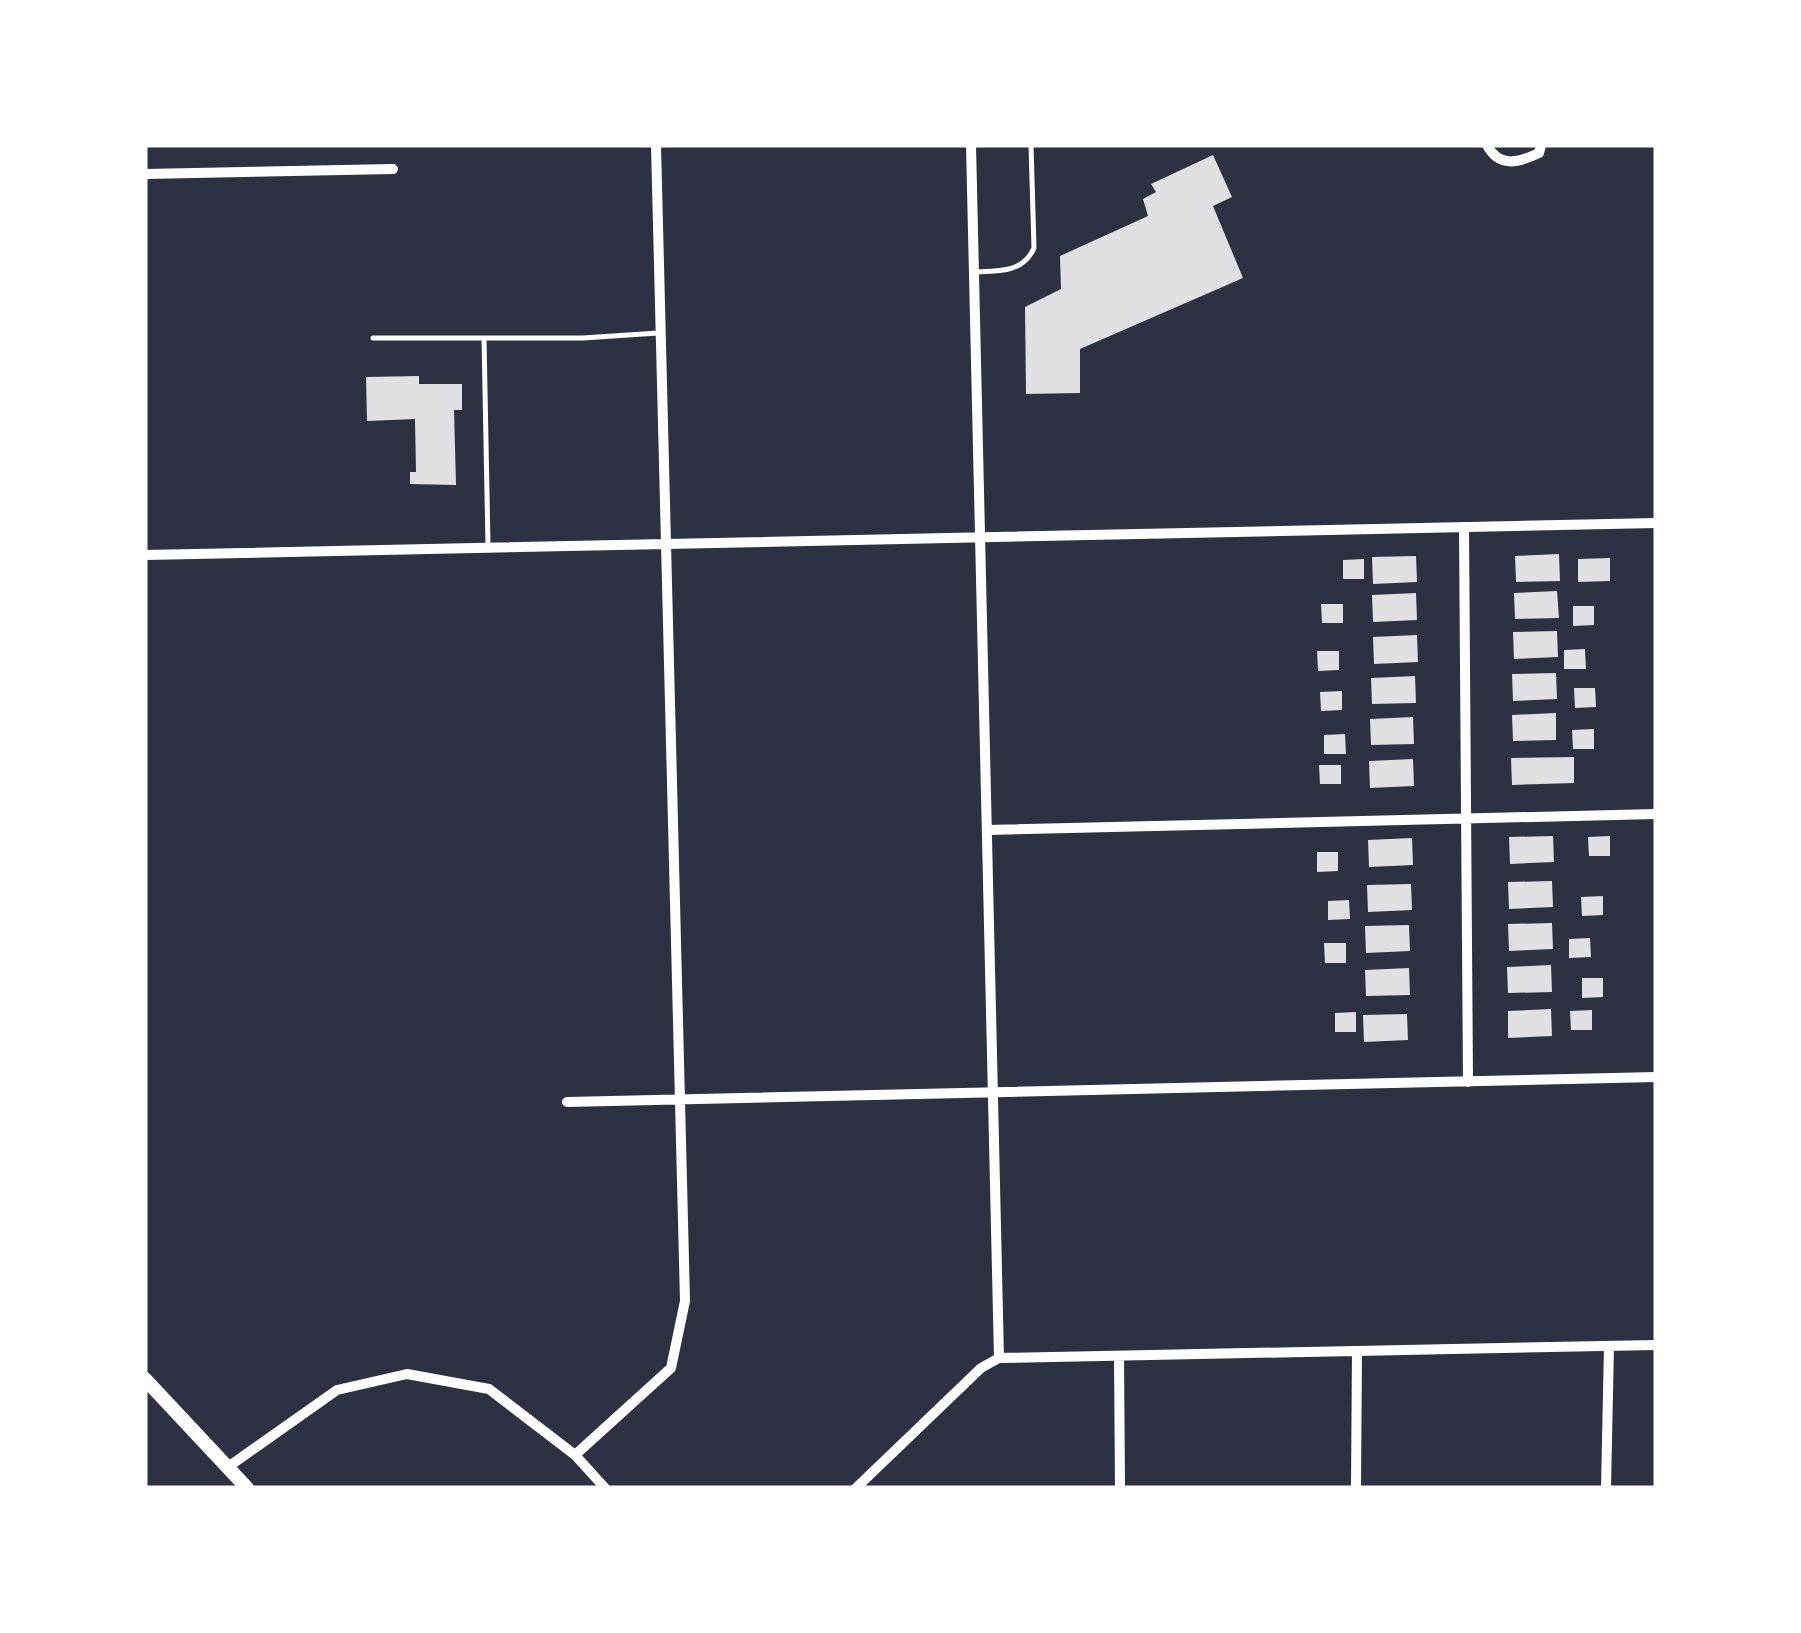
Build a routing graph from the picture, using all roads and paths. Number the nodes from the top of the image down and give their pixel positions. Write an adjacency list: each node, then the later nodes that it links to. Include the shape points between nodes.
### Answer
1 (656, 145): 9 (street)
2 (971, 145): 8 (street)
3 (1031, 145): 8 (lane, via 1030,258 1010,270)
4 (1487, 145): 5 (street, via 1502,162 1519,162)
5 (1541, 145)
6 (393, 169): 7 (street)
7 (145, 174)
8 (974, 272): 14 (street)
9 (661, 332): 11 (lane); 15 (street)
10 (373, 338): 11 (lane)
11 (484, 338): 16 (lane)
12 (1656, 523): 13 (street)
13 (1464, 527): 14 (street); 19 (street)
14 (980, 537): 15 (street); 20 (street)
15 (666, 544): 16 (street); 24 (street)
16 (488, 548): 17 (street)
17 (145, 555)
18 (1656, 814): 19 (street)
19 (1468, 820): 20 (street); 22 (street)
20 (987, 830): 23 (street)
21 (1656, 1078): 22 (street)
22 (1468, 1082): 23 (street)
23 (993, 1092): 24 (street); 30 (street)
24 (680, 1100): 25 (street); 32 (street, via 685,1301 671,1368)
25 (567, 1102)
26 (1656, 1345): 27 (street)
27 (1609, 1346): 28 (street); 39 (street)
28 (1358, 1351): 29 (street); 38 (street)
29 (1120, 1356): 30 (street); 37 (street)
30 (999, 1358): 36 (street)
31 (145, 1379): 33 (main road)
32 (574, 1455): 33 (street, via 488,1389 408,1374 336,1390); 35 (street)
33 (228, 1467): 34 (main road)
34 (248, 1488)
35 (605, 1488)
36 (856, 1488)
37 (1120, 1488)
38 (1356, 1488)
39 (1606, 1488)

